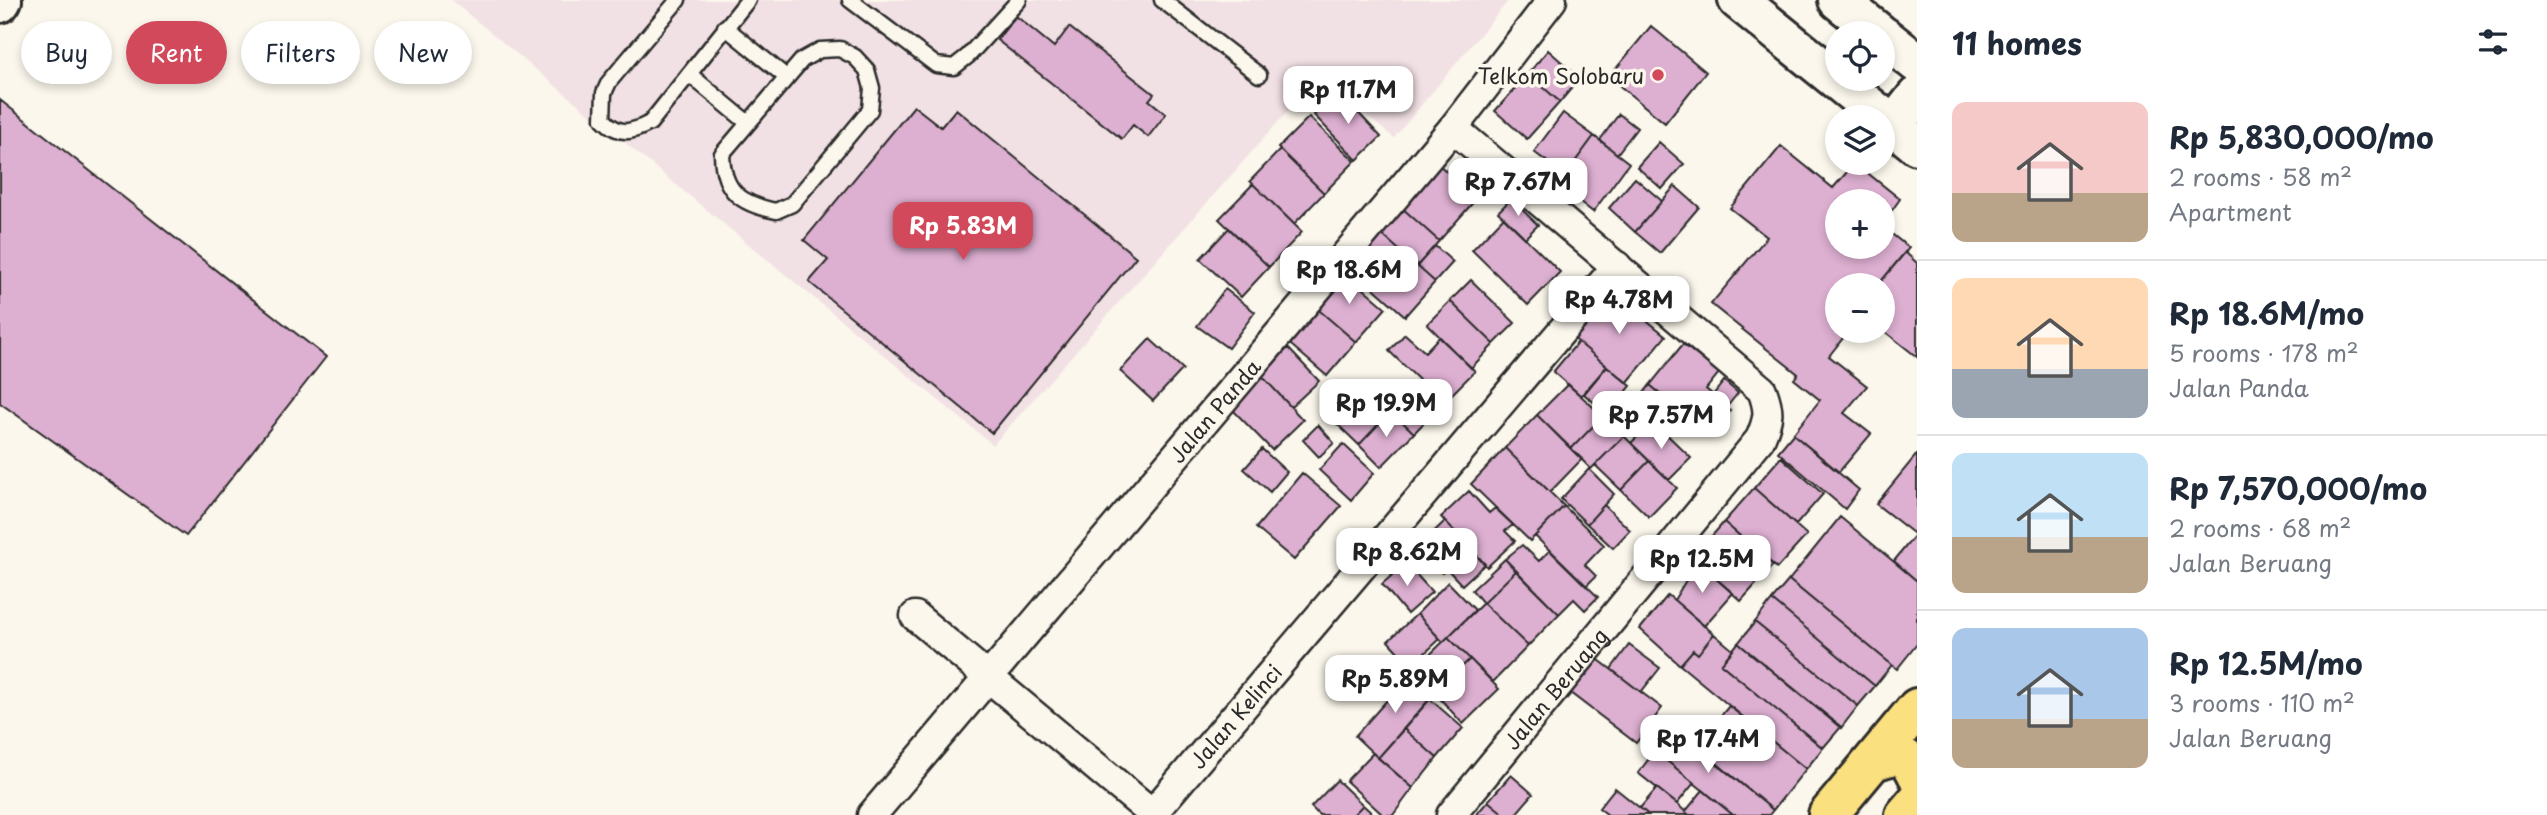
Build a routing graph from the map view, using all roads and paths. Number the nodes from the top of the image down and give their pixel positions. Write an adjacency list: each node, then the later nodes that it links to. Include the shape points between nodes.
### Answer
1 (678, 0): 13 (lane, via 609,82 603,119 612,128 632,132 650,123)
2 (748, 0): 10 (lane)
3 (850, 0): 4 (lane, via 936,65 954,68)
4 (1019, 0)
5 (1162, 0): 14 (lane)
6 (1552, 0): 18 (street, Jalan Panda)
7 (1738, 0): 19 (street)
8 (1838, 0): 9 (street)
9 (1864, 21)
10 (725, 27): 13 (lane); 15 (lane)
11 (1895, 46): 12 (street)
12 (1917, 63)
13 (689, 74): 17 (lane)
14 (1259, 75)
15 (786, 77): 17 (lane); 17 (lane, via 820,50 840,48 867,70 872,89 870,110 792,204 776,211 742,200 722,174 722,155)
16 (1917, 96): 19 (street)
17 (748, 123)
18 (1453, 128): 20 (street); 22 (street, Jalan Panda)
19 (1905, 135)
20 (1618, 266): 27 (street, Jalan Kelinci); 29 (street, Jalan Beruang, via 1762,390 1767,424 1760,439)
21 (915, 616): 22 (street)
22 (990, 678): 27 (street); 28 (street, Jalan Panda)
23 (1917, 708): 24 (main road)
24 (1872, 762): 25 (main road, via 1901,756); 30 (main road)
25 (1917, 774)
26 (1917, 801): 31 (main road)
27 (1152, 814)
28 (872, 815)
29 (1451, 815)
30 (1828, 815)
31 (1905, 815)

